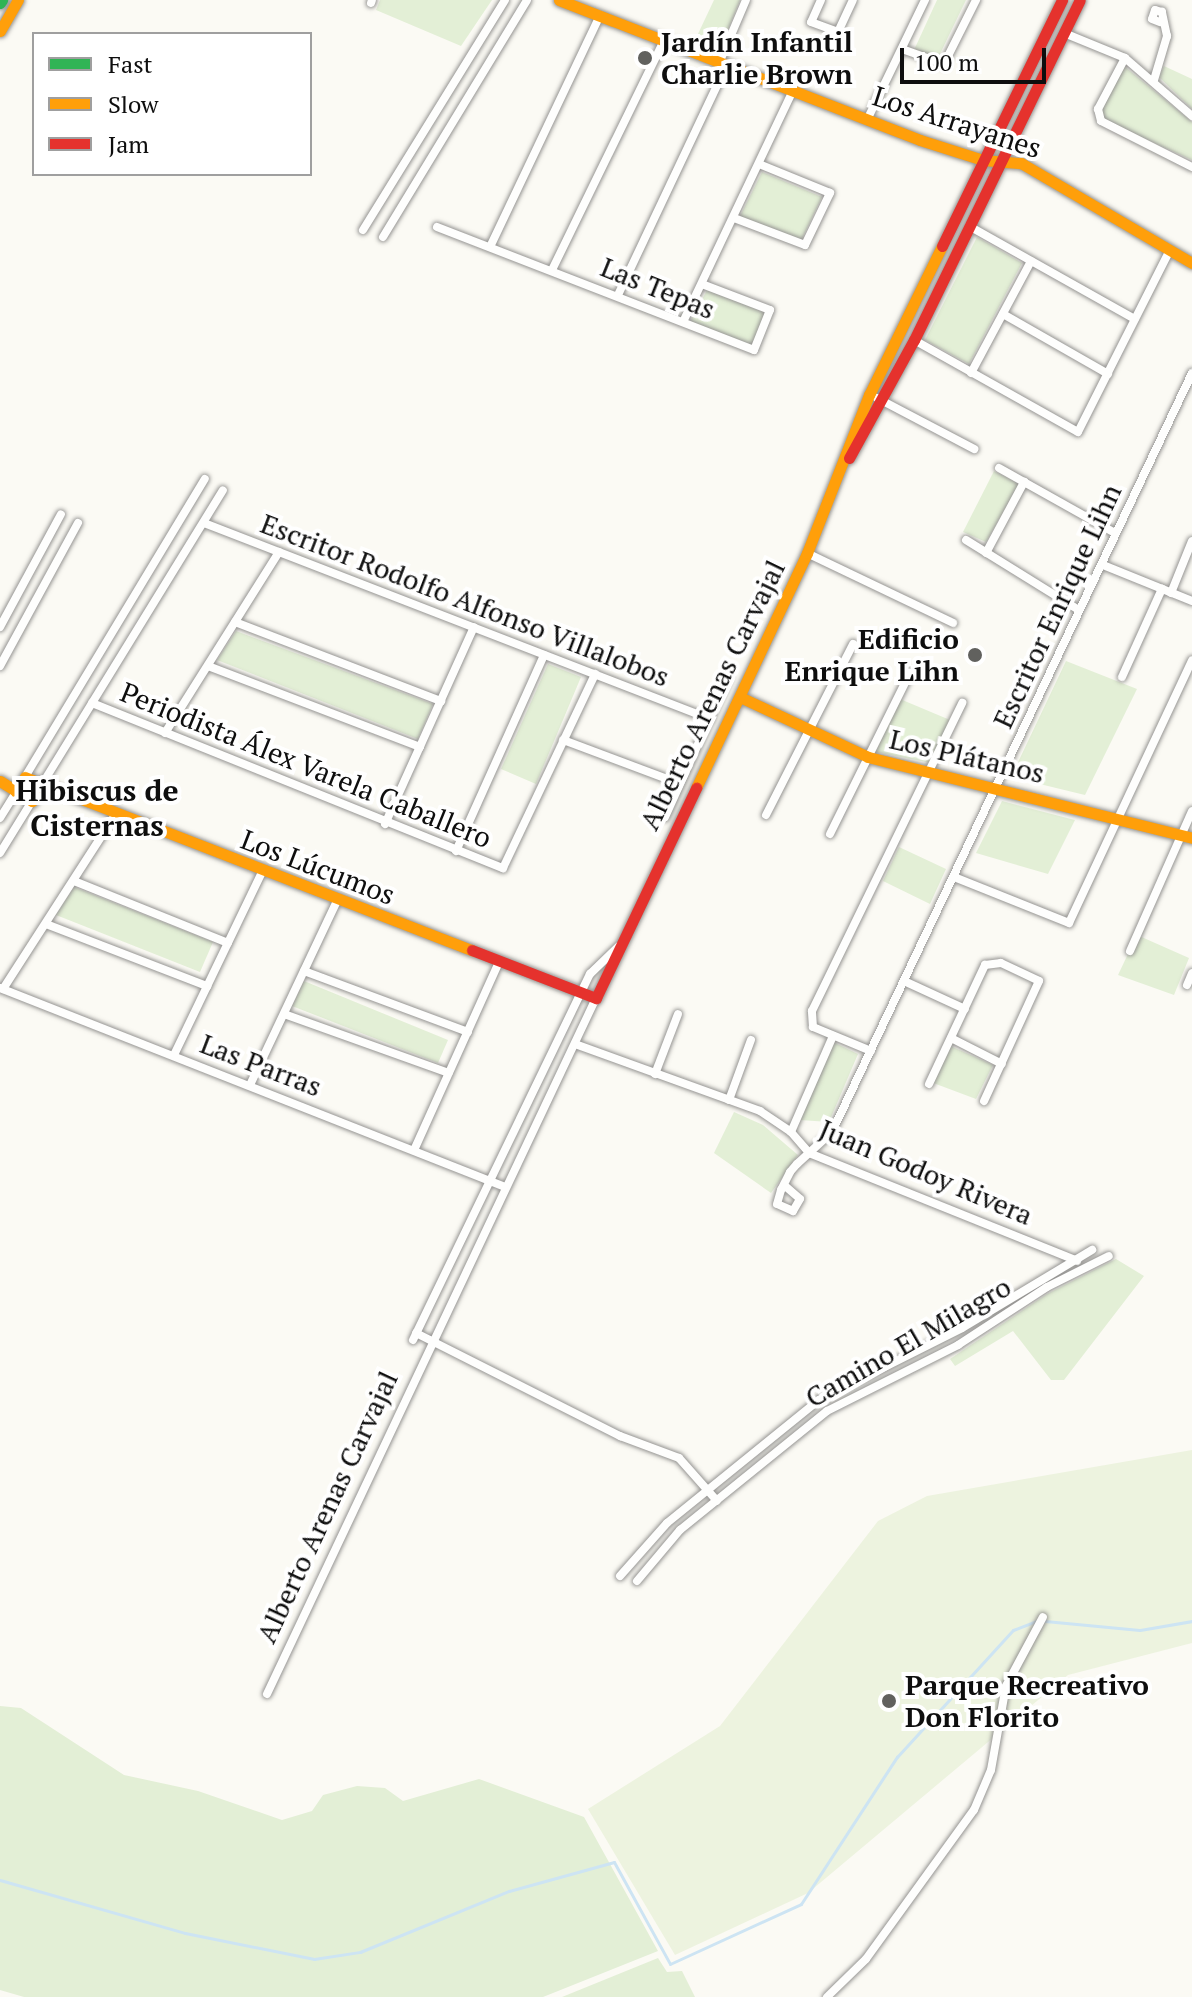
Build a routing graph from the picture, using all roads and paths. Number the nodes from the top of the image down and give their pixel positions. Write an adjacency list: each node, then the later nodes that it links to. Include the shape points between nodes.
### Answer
1 (18, 0): 14 (street)
2 (505, 0): 22 (street)
3 (527, 0): 25 (street)
4 (559, 0): 12 (street, Los Arrayanes)
5 (746, 0): 19 (street)
6 (821, 0): 7 (street, via 811,22 838,32)
7 (853, 0)
8 (925, 0): 17 (street)
9 (976, 0): 17 (street, via 944,64)
10 (1062, 0): 26 (street, Alberto Arenas Carvajal)
11 (1080, 0): 15 (street, Alberto Arenas Carvajal)
12 (600, 15): 16 (street, Los Arrayanes); 37 (street)
13 (1160, 22): 20 (street, via 1166,46)
14 (0, 31)
15 (1064, 33): 18 (street); 27 (street, Alberto Arenas Carvajal)
16 (664, 40): 19 (street, Los Arrayanes); 41 (street)
17 (902, 49): 24 (street)
18 (1125, 58): 20 (street); 30 (street, via 1098,109 1101,121)
19 (723, 62): 21 (street, Los Arrayanes); 43 (street)
20 (1154, 80): 23 (street)
21 (793, 90): 24 (street, Los Arrayanes); 29 (street)
22 (435, 113): 25 (street); 28 (street)
23 (1192, 116)
24 (868, 118): 26 (street, Los Arrayanes)
25 (454, 123): 31 (street)
26 (983, 160): 27 (street, Los Arrayanes); 44 (street, Alberto Arenas Carvajal)
27 (1003, 161): 33 (street, Alberto Arenas Carvajal); 38 (street, Los Arrayanes, via 1021,163)
28 (404, 164): 31 (street); 35 (street)
29 (759, 164): 32 (street); 32 (street, via 830,193 805,245)
30 (1192, 167)
31 (423, 173): 36 (street)
32 (734, 218): 42 (street)
33 (969, 226): 39 (street); 45 (street, Alberto Arenas Carvajal)
34 (437, 227): 37 (street, Las Tepas)
35 (363, 230)
36 (383, 237)
37 (490, 247): 41 (street, Las Tepas)
38 (1170, 250): 40 (street, Los Arrayanes); 47 (street)
39 (1031, 261): 46 (street); 47 (street)
40 (1192, 263)
41 (552, 270): 43 (street, Las Tepas)
42 (702, 284): 48 (street); 48 (street, Las Tepas, via 770,310 754,350)
43 (618, 295): 48 (street, Las Tepas)
44 (917, 296): 45 (street); 53 (street, Alberto Arenas Carvajal)
45 (931, 304): 49 (street, Alberto Arenas Carvajal)
46 (1003, 314): 50 (street); 51 (street)
47 (1135, 319): 51 (street)
48 (683, 322)
49 (914, 340): 50 (street); 54 (street, Alberto Arenas Carvajal)
50 (971, 373): 51 (street, via 1078,432)
51 (1108, 374)
52 (1191, 378): 64 (street, Escritor Enrique Lihn)
53 (869, 395): 54 (street); 57 (street, Alberto Arenas Carvajal)
54 (883, 401): 55 (street); 57 (street, Alberto Arenas Carvajal)
55 (974, 449)
56 (999, 468): 59 (street)
57 (843, 469): 68 (street, Alberto Arenas Carvajal)
58 (205, 479): 98 (street)
59 (1024, 482): 64 (street); 69 (street)
60 (223, 490): 63 (street)
61 (61, 514): 76 (street)
62 (78, 523): 81 (street)
63 (204, 523): 67 (street, Escritor Rodolfo Alfonso Villalobos); 89 (street)
64 (1115, 533): 70 (street, Escritor Enrique Lihn)
65 (966, 540): 69 (street)
66 (1192, 541): 71 (street)
67 (279, 552): 74 (street); 77 (street, Escritor Rodolfo Alfonso Villalobos)
68 (807, 553): 75 (street); 87 (street, Alberto Arenas Carvajal)
69 (986, 553): 73 (street)
70 (1103, 565): 71 (street); 73 (street, Escritor Enrique Lihn)
71 (1166, 591): 72 (street); 85 (street)
72 (1192, 601)
73 (1079, 610): 102 (street, Escritor Enrique Lihn)
74 (235, 622): 82 (street); 88 (street)
75 (953, 623)
76 (0, 627)
77 (474, 627): 79 (street, Escritor Rodolfo Alfonso Villalobos); 88 (street)
78 (853, 644): 92 (street)
79 (544, 655): 84 (street, Escritor Rodolfo Alfonso Villalobos); 114 (street)
80 (1192, 660): 110 (street)
81 (0, 666)
82 (208, 666): 93 (street); 95 (street)
83 (910, 673): 96 (street)
84 (595, 674): 91 (street, Escritor Rodolfo Alfonso Villalobos); 94 (street)
85 (1122, 677)
86 (728, 678): 91 (street, Alberto Arenas Carvajal)
87 (740, 697): 92 (street, Los Plátanos); 121 (street, Alberto Arenas Carvajal)
88 (441, 701): 95 (street)
89 (92, 703): 93 (street, Periodista Álex Varela Caballero); 101 (street)
90 (962, 703): 97 (street)
91 (710, 719): 100 (street, Alberto Arenas Carvajal)
92 (810, 732): 96 (street, Los Plátanos); 107 (street)
93 (165, 733): 111 (street, Periodista Álex Varela Caballero)
94 (563, 740): 100 (street); 114 (street, Periodista Álex Varela Caballero, via 503,868)
95 (420, 747): 111 (street)
96 (868, 757): 97 (street, Los Plátanos); 112 (street)
97 (929, 771): 102 (street, Los Plátanos); 137 (street, via 812,1011 813,1027)
98 (25, 777): 101 (street, Los Lúcumos); 103 (street)
99 (0, 781): 103 (street)
100 (678, 783): 108 (street, Alberto Arenas Carvajal)
101 (41, 786): 104 (street); 106 (street, Los Lúcumos)
102 (997, 786): 110 (street, Los Plátanos); 117 (street, Escritor Enrique Lihn)
103 (16, 792): 104 (street); 109 (street)
104 (32, 801): 115 (street)
105 (1192, 811): 113 (street)
106 (115, 815): 116 (street, Los Lúcumos); 118 (street)
107 (766, 815)
108 (665, 817)
109 (0, 818)
110 (1120, 820): 113 (street, Los Plátanos); 117 (street, via 1069,923)
111 (385, 824): 114 (street, Periodista Álex Varela Caballero)
112 (830, 834)
113 (1187, 837): 123 (street)
114 (456, 851)
115 (0, 853)
116 (263, 870): 119 (street, Los Lúcumos); 122 (street)
117 (954, 877): 127 (street, Escritor Enrique Lihn)
118 (74, 881): 120 (street); 122 (street)
119 (337, 901): 124 (street, Los Lúcumos); 125 (street)
120 (46, 924): 129 (street); 130 (street)
121 (623, 942): 131 (street, Alberto Arenas Carvajal, via 595,968); 132 (street, Alberto Arenas Carvajal)
122 (228, 943): 129 (street)
123 (1130, 951)
124 (499, 962): 131 (street, Los Lúcumos); 136 (street)
125 (304, 971): 134 (street); 136 (street)
126 (1192, 973): 128 (street)
127 (904, 981): 133 (street); 141 (street, Escritor Enrique Lihn)
128 (1187, 985)
129 (207, 986): 142 (street)
130 (2, 988): 142 (street, Las Parras)
131 (581, 992): 132 (street, Los Lúcumos); 153 (street, Alberto Arenas Carvajal)
132 (596, 998): 140 (street, Alberto Arenas Carvajal)
133 (965, 1009): 138 (street); 143 (street, via 992,961 1039,981)
134 (284, 1014): 144 (street); 147 (street)
135 (678, 1014): 145 (street)
136 (468, 1032): 144 (street)
137 (833, 1036): 141 (street); 150 (street)
138 (951, 1038): 143 (street); 146 (street)
139 (751, 1040): 148 (street)
140 (575, 1044): 145 (street, Juan Godoy Rivera); 155 (street, Alberto Arenas Carvajal)
141 (871, 1051): 152 (street, Escritor Enrique Lihn, via 832,1132)
142 (174, 1055): 147 (street, Las Parras)
143 (1002, 1064): 149 (street)
144 (449, 1073): 151 (street)
145 (655, 1074): 148 (street, Juan Godoy Rivera)
146 (929, 1084)
147 (250, 1085): 151 (street, Las Parras)
148 (729, 1100): 150 (street, Juan Godoy Rivera, via 766,1114)
149 (984, 1101)
150 (791, 1132): 152 (street, Juan Godoy Rivera)
151 (415, 1148): 153 (street, Las Parras)
152 (809, 1153): 154 (street, Escritor Enrique Lihn); 158 (street, Juan Godoy Rivera)
153 (490, 1180): 155 (street, Las Parras); 160 (street, Alberto Arenas Carvajal, via 414,1336)
154 (784, 1185)
155 (505, 1187): 160 (street, Alberto Arenas Carvajal)
156 (1092, 1250): 158 (street, Camino El Milagro)
157 (1109, 1256): 159 (street, Camino El Milagro)
158 (1074, 1259): 159 (street, Juan Godoy Rivera); 161 (street, Camino El Milagro, via 962,1328 832,1392)
159 (1085, 1267): 162 (street, Camino El Milagro, via 958,1345 844,1400)
160 (432, 1340): 161 (street, via 620,1436 679,1458); 166 (street, Alberto Arenas Carvajal)
161 (709, 1490): 162 (street); 163 (street, Camino El Milagro, via 667,1523)
162 (717, 1501): 164 (street, Camino El Milagro, via 680,1530)
163 (620, 1576)
164 (637, 1581)
165 (1041, 1621): 167 (street, via 1006,1686 991,1770 974,1810 866,1959)
166 (267, 1694)
167 (827, 1997)

